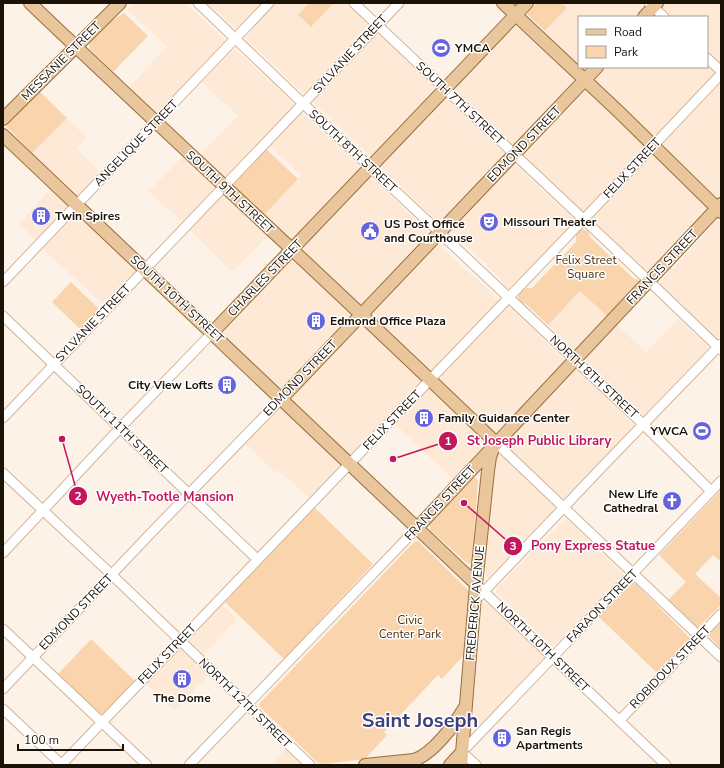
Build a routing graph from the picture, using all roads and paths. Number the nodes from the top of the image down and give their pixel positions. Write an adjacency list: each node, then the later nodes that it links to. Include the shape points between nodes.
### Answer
1 (30, 3): 15 (main road, SOUTH 9TH STREET)
2 (120, 3): 15 (main road, MESSANIE STREET)
3 (198, 3): 14 (street, SOUTH 8TH STREET)
4 (269, 3): 14 (street, ANGELIQUE STREET)
5 (354, 3): 13 (street, SOUTH 7TH STREET)
6 (398, 3): 13 (street, SYLVANIE STREET)
7 (503, 3): 10 (main road)
8 (527, 3): 10 (main road, CHARLES STREET)
9 (653, 4): 11 (main road); 12 (street)
10 (516, 15): 19 (main road); 20 (main road, CHARLES STREET)
11 (645, 16)
12 (663, 16)
13 (378, 25): 20 (street, SOUTH 7TH STREET); 21 (street, SYLVANIE STREET)
14 (236, 39): 21 (street, SOUTH 8TH STREET); 23 (street, ANGELIQUE STREET)
15 (76, 46): 22 (main road, MESSANIE STREET); 23 (main road, SOUTH 9TH STREET)
16 (708, 59): 18 (street)
17 (596, 68): 19 (main road, EDMOND STREET)
18 (721, 72): 25 (street, FELIX STREET)
19 (585, 79): 25 (main road); 26 (main road, EDMOND STREET)
20 (446, 89): 26 (street, SOUTH 7TH STREET); 27 (main road, CHARLES STREET)
21 (303, 104): 27 (street, SOUTH 8TH STREET); 28 (street, SYLVANIE STREET)
22 (3, 119)
23 (156, 122): 28 (main road, SOUTH 9TH STREET); 29 (street, ANGELIQUE STREET)
24 (3, 135): 29 (main road, SOUTH 10TH STREET)
25 (653, 146): 30 (main road); 31 (street, FELIX STREET)
26 (514, 154): 31 (street, SOUTH 7TH STREET); 32 (main road, EDMOND STREET)
27 (371, 168): 32 (street, SOUTH 8TH STREET); 33 (main road, CHARLES STREET)
28 (224, 186): 33 (main road, SOUTH 9TH STREET); 34 (street, SYLVANIE STREET)
29 (77, 205): 34 (main road, SOUTH 10TH STREET); 36 (street, ANGELIQUE STREET)
30 (720, 208): 35 (main road, FRANCIS STREET)
31 (584, 220): 35 (street, SOUTH 7TH STREET); 37 (street, FELIX STREET)
32 (439, 232): 37 (street, SOUTH 8TH STREET); 38 (main road, EDMOND STREET)
33 (293, 250): 38 (main road, SOUTH 9TH STREET); 40 (main road, CHARLES STREET)
34 (144, 269): 40 (main road, SOUTH 10TH STREET); 43 (street, SYLVANIE STREET)
35 (650, 281): 41 (street, SOUTH 7TH STREET); 42 (main road, FRANCIS STREET)
36 (3, 282)
37 (509, 298): 42 (street, NORTH 8TH STREET); 44 (street, FELIX STREET)
38 (362, 315): 44 (main road, SOUTH 9TH STREET); 45 (main road, EDMOND STREET)
39 (3, 316): 43 (street, SOUTH 11TH STREET)
40 (212, 333): 45 (main road, SOUTH 10TH STREET); 48 (street, CHARLES STREET)
41 (720, 348): 47 (street)
42 (575, 359): 47 (street, NORTH 8TH STREET); 49 (main road, FRANCIS STREET)
43 (54, 364): 46 (street, SYLVANIE STREET); 48 (street, SOUTH 11TH STREET)
44 (430, 380): 49 (main road, SOUTH 9TH STREET); 50 (street, FELIX STREET)
45 (282, 398): 50 (main road, SOUTH 10TH STREET); 54 (street, EDMOND STREET)
46 (3, 418)
47 (643, 424): 53 (street, NORTH 8TH STREET); 55 (street)
48 (120, 428): 54 (street, SOUTH 11TH STREET); 56 (street, CHARLES STREET)
49 (496, 443): 55 (street); 57 (main road, FRANCIS STREET); 62 (main road, FREDERICK AVENUE, via 488,471)
50 (350, 463): 57 (main road, NORTH 10TH STREET); 59 (street, FELIX STREET)
51 (3, 473): 56 (street, NORTH 12TH STREET)
52 (721, 481): 53 (street, FARAON STREET)
53 (711, 491): 60 (street, FARAON STREET)
54 (189, 494): 59 (street, SOUTH 11TH STREET); 61 (street, EDMOND STREET)
55 (564, 507): 60 (street); 62 (street)
56 (43, 510): 58 (street, CHARLES STREET); 61 (street, NORTH 12TH STREET)
57 (417, 528): 62 (main road, NORTH 10TH STREET); 72 (street, FRANCIS STREET)
58 (3, 553)
59 (258, 559): 66 (street, FELIX STREET)
60 (634, 573): 65 (street); 68 (street, FARAON STREET)
61 (111, 574): 66 (street, NORTH 12TH STREET); 67 (street, EDMOND STREET)
62 (480, 588): 68 (street, NORTH 10TH STREET); 71 (main road, FREDERICK AVENUE, via 474,602)
63 (721, 614): 65 (street, ROBIDOUX STREET)
64 (3, 629): 67 (street)
65 (700, 636): 69 (street); 74 (street, ROBIDOUX STREET)
66 (180, 640): 72 (street, NORTH 12TH STREET); 75 (street, FELIX STREET)
67 (33, 657): 70 (street, EDMOND STREET); 75 (street)
68 (553, 657): 74 (street, NORTH 10TH STREET); 76 (street, FARAON STREET)
69 (721, 657)
70 (3, 689)
71 (466, 704): 76 (main road, FREDERICK AVENUE); 81 (main road, via 452,728 422,757)
72 (247, 705): 79 (street, FRANCIS STREET); 80 (street, NORTH 12TH STREET)
73 (3, 709): 77 (street)
74 (620, 720): 85 (street, NORTH 10TH STREET)
75 (101, 722): 77 (street, FELIX STREET); 78 (street)
76 (462, 752): 82 (main road, FARAON STREET); 83 (main road, FREDERICK AVENUE); 84 (street)
77 (61, 765)
78 (147, 765)
79 (189, 765)
80 (310, 765)
81 (365, 765)
82 (450, 765)
83 (461, 765)
84 (476, 765)
85 (666, 765)

